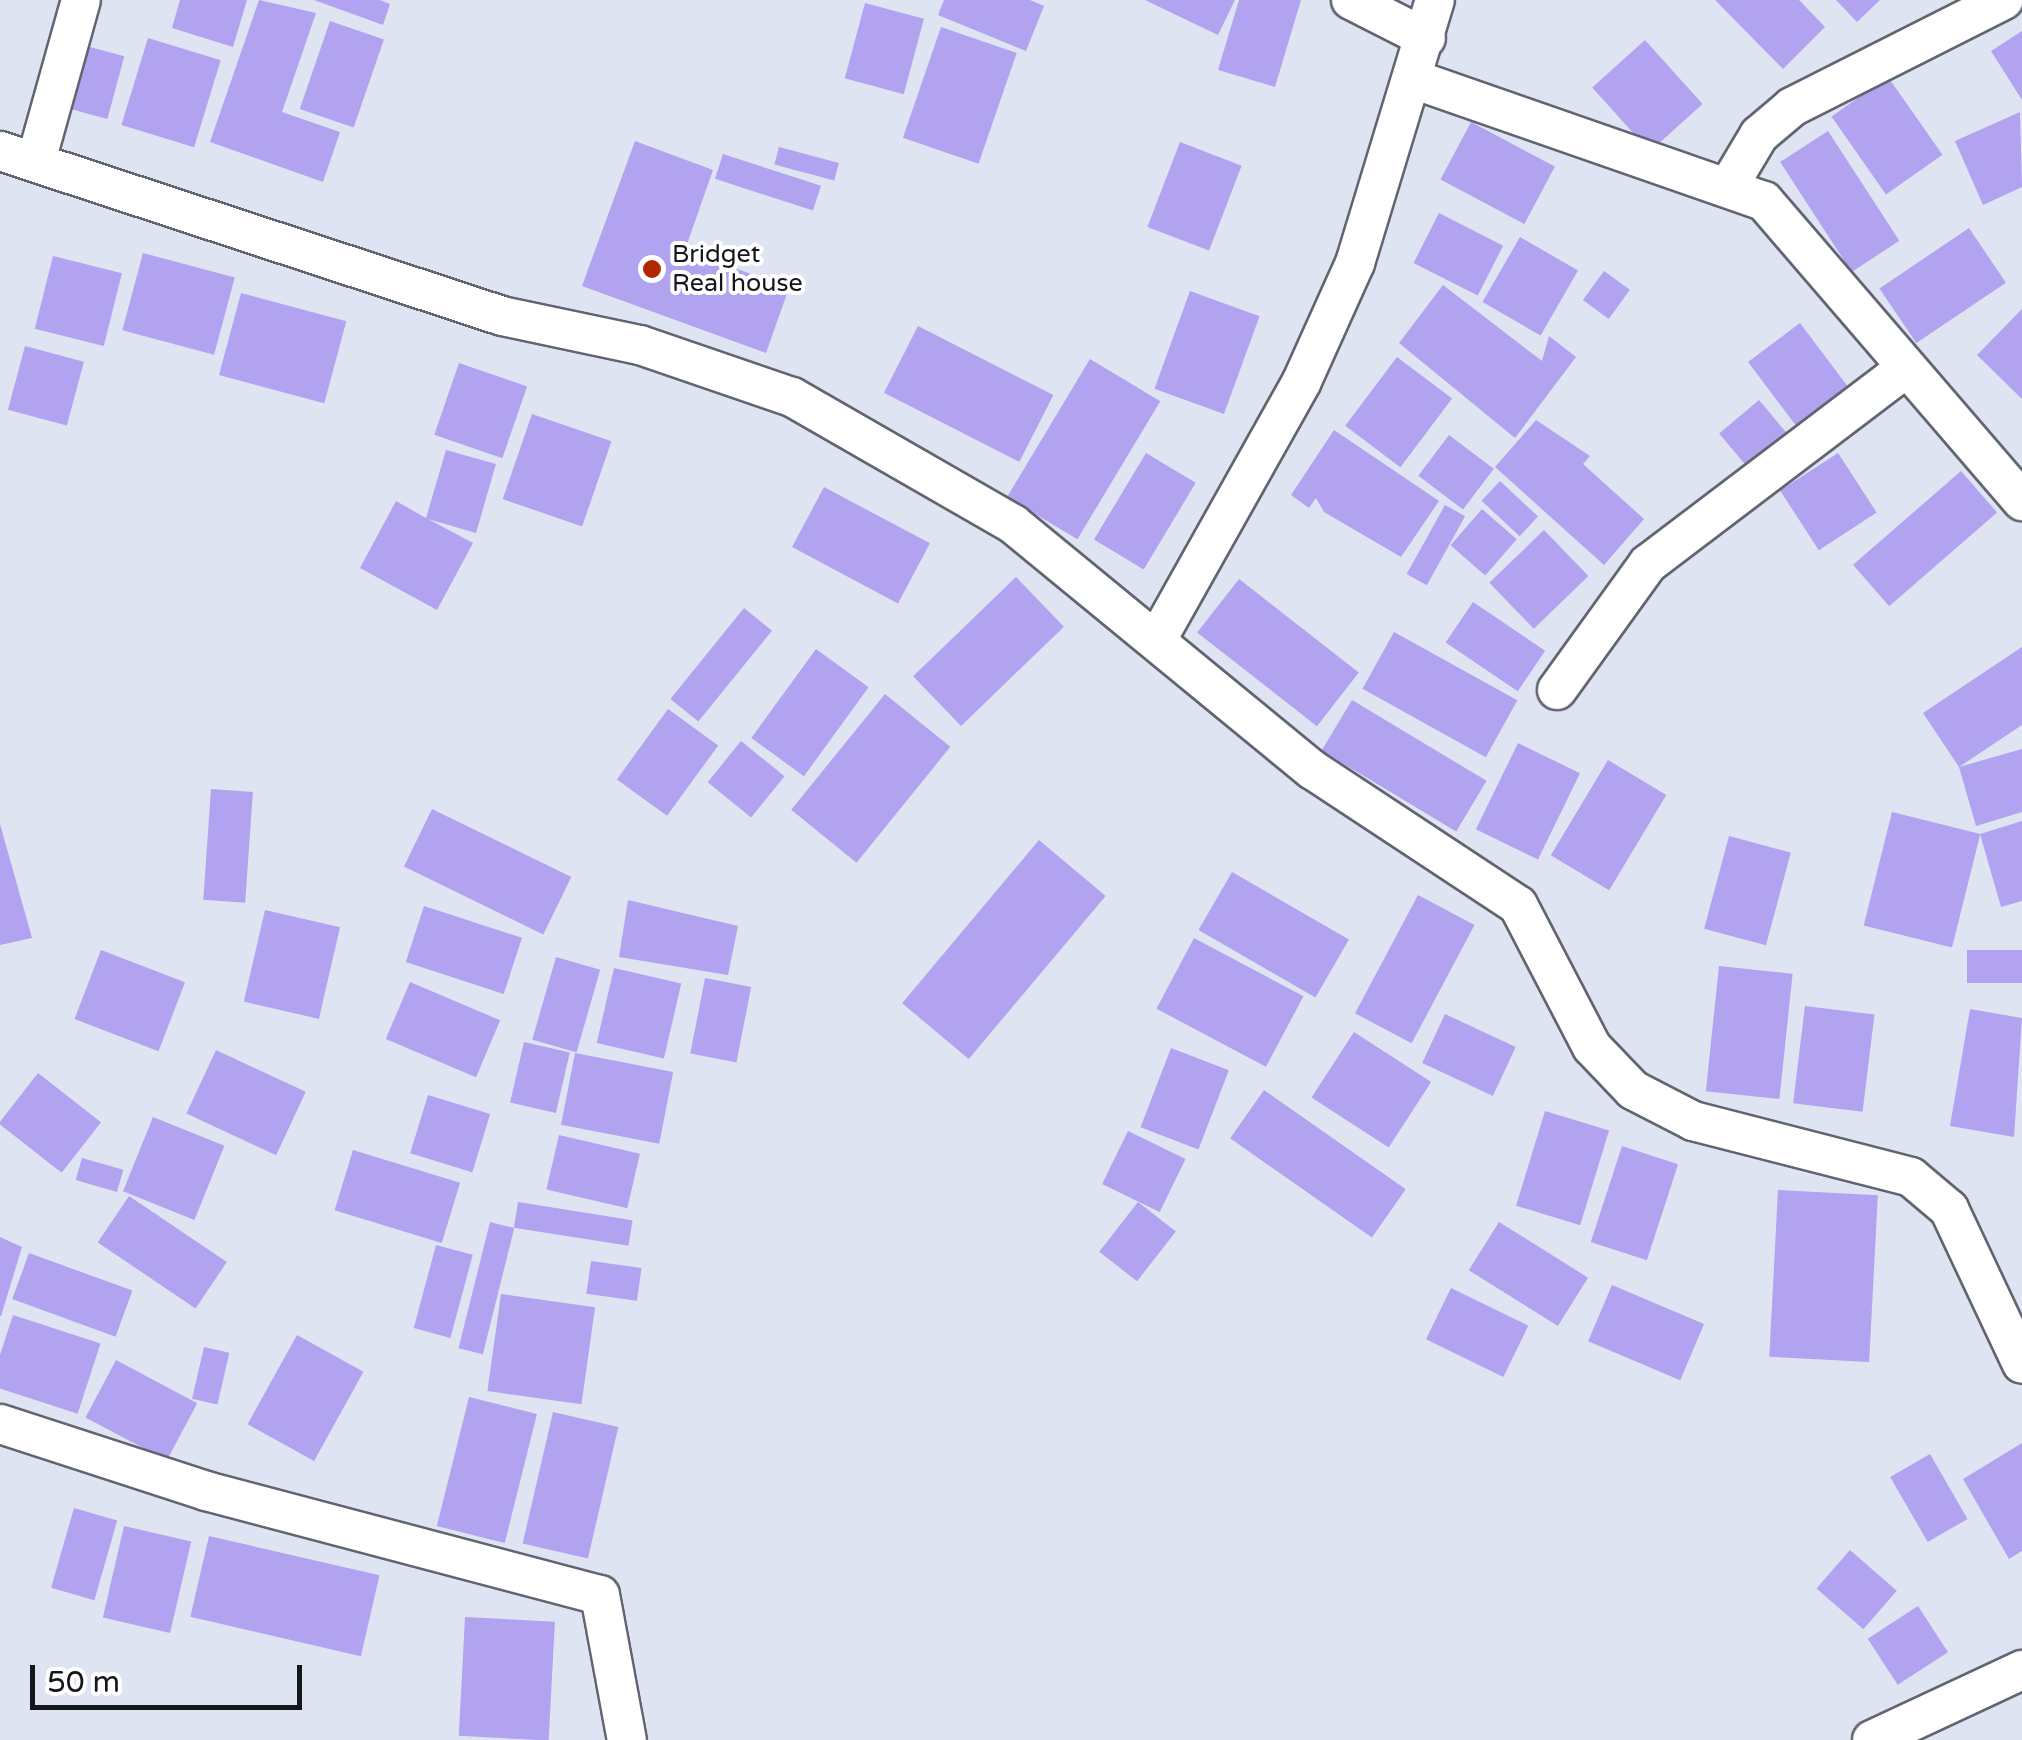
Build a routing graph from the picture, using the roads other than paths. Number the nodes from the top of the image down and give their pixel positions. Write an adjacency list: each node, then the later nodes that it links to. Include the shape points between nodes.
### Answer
1 (80, 0): 7 (street)
2 (1351, 0): 5 (street)
3 (1435, 0): 5 (street)
4 (2004, 0): 8 (street, via 1792,107 1759,136)
5 (1426, 38): 6 (street)
6 (1416, 80): 8 (street, via 1603,150); 11 (street, via 1355,263 1302,380)
7 (18, 156): 11 (street, via 502,316 640,345 792,397 1012,524)
8 (1730, 182): 9 (street, via 1810,246)
9 (1902, 371): 10 (street); 12 (street, via 1648,564)
10 (2022, 501)
11 (1159, 636): 13 (street, via 1312,770 1518,905 1592,1047 1633,1090 1694,1121 1924,1187 1976,1254)
12 (1557, 690)
13 (2022, 1364)
14 (0, 1424): 16 (street, via 206,1491 600,1595)
15 (2022, 1670): 17 (street)
16 (627, 1740)
17 (1872, 1740)

